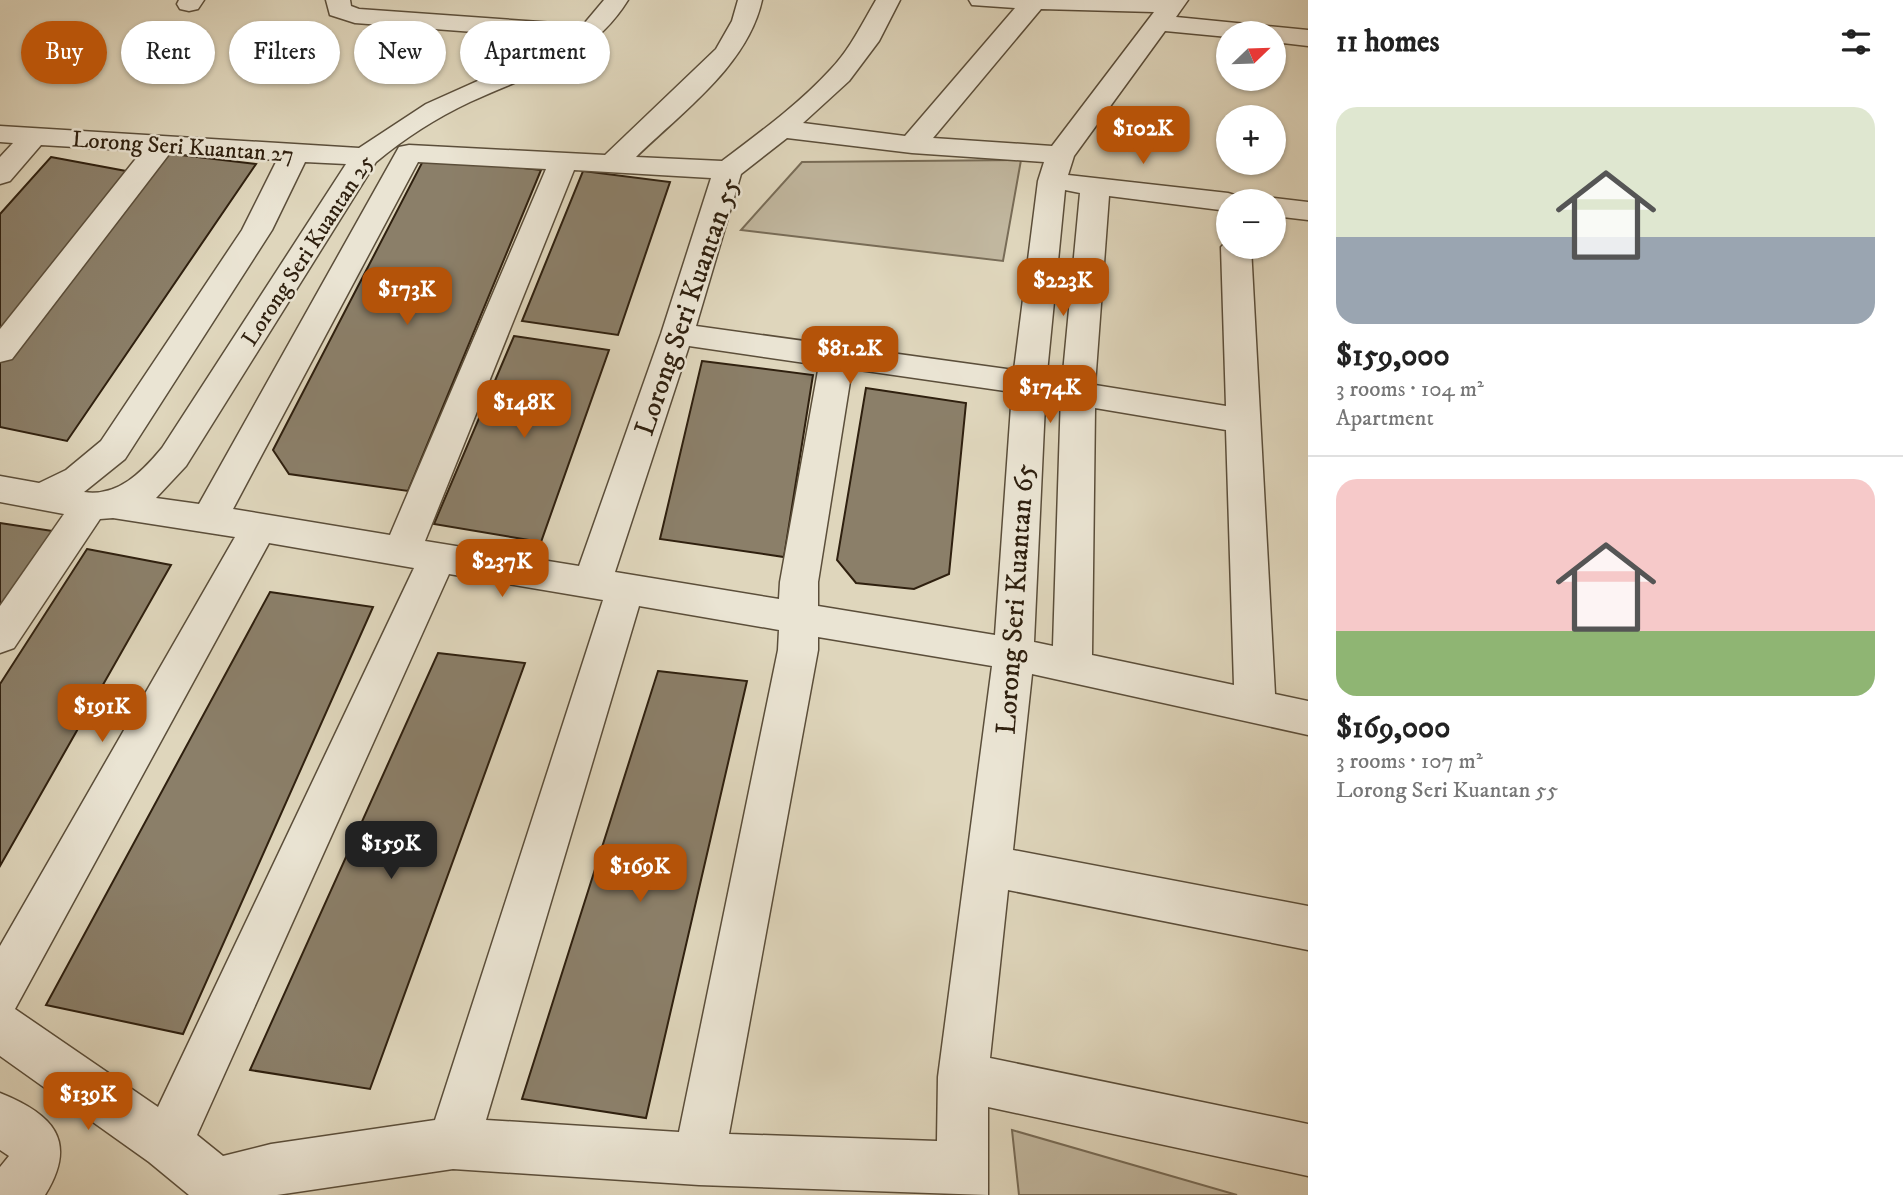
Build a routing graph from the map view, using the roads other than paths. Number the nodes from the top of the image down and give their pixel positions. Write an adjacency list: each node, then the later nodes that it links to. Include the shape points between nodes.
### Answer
1 (472, 0): 9 (street)
2 (616, 0): 10 (street, Lorong Seri Kuantan 25)
3 (750, 0): 25 (street, via 745,21 727,54)
4 (888, 0): 16 (street, Lorong Seri Kuantan 55, via 866,41 840,75)
5 (981, 0): 6 (street)
6 (1033, 3): 8 (street); 21 (street)
7 (338, 5): 12 (street, via 355,16)
8 (1168, 9): 11 (street); 26 (street, Lorong Seri Kuantan 65)
9 (461, 21)
10 (599, 21)
11 (1216, 21)
12 (460, 22)
13 (1286, 35): 14 (street)
14 (1308, 38)
15 (491, 84): 19 (street, Lorong Seri Kuantan 25, via 458,98)
16 (781, 129): 21 (street); 27 (street, Lorong Seri Kuantan 55)
17 (0, 134): 18 (street, Lorong Seri Kuantan 27)
18 (34, 136): 20 (street, Lorong Seri Kuantan 27); 28 (street)
19 (404, 142): 23 (street, Lorong Seri Kuantan 25); 24 (street); 43 (street)
20 (162, 145): 22 (street, Lorong Seri Kuantan 27); 35 (street)
21 (912, 145): 26 (street)
22 (295, 153): 23 (street, Lorong Seri Kuantan 27); 41 (street, via 257,230 113,450 79,479)
23 (365, 157): 42 (street, Lorong Seri Kuantan 25, via 174,457 135,496)
24 (564, 161): 25 (street); 45 (street)
25 (612, 164): 27 (street)
26 (1056, 168): 29 (street); 37 (street, Lorong Seri Kuantan 65)
27 (728, 170): 34 (street, Lorong Seri Kuantan 55)
28 (0, 175)
29 (1094, 186): 30 (street); 38 (street)
30 (1216, 201)
31 (1286, 208): 32 (street)
32 (1308, 211)
33 (1236, 259): 39 (street)
34 (677, 334): 36 (street); 46 (street, Lorong Seri Kuantan 55)
35 (0, 351)
36 (837, 357): 37 (street); 47 (street, via 800,582)
37 (1029, 383): 49 (street, Lorong Seri Kuantan 65)
38 (1079, 394): 39 (street); 50 (street)
39 (1241, 420): 51 (street)
40 (0, 489): 41 (street)
41 (42, 497): 42 (street)
42 (101, 505): 43 (street); 48 (street)
43 (209, 519): 44 (street)
44 (259, 528): 45 (street); 55 (street)
45 (419, 556): 46 (street); 60 (street)
46 (609, 587): 47 (street); 59 (street, Lorong Seri Kuantan 55)
47 (799, 617): 49 (street); 62 (street, via 798,650)
48 (0, 637)
49 (1014, 654): 50 (street); 53 (street, Lorong Seri Kuantan 65)
50 (1072, 667): 51 (street)
51 (1255, 706): 52 (street)
52 (1308, 718)
53 (988, 866): 54 (street); 57 (street, Lorong Seri Kuantan 65)
54 (1308, 928)
55 (0, 992)
56 (0, 1027): 60 (street)
57 (963, 1077): 61 (street); 63 (street, Lorong Seri Kuantan 65)
58 (0, 1118): 65 (street, via 36,1145 35,1164 24,1182)
59 (453, 1143): 62 (street); 64 (street, via 271,1170)
60 (167, 1144): 64 (street)
61 (1308, 1150)
62 (699, 1159): 63 (street)
63 (962, 1182)
64 (216, 1189)
65 (5, 1195)

